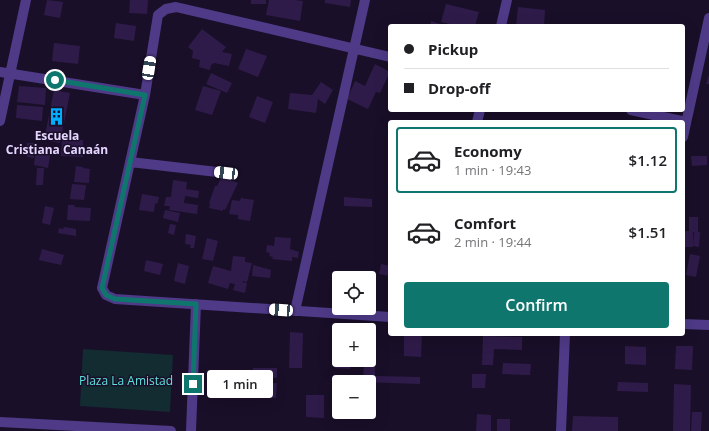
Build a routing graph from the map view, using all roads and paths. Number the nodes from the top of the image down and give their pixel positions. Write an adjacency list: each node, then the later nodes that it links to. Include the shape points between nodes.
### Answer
1 (26, 0): 8 (street)
2 (365, 0): 6 (street)
3 (507, 0): 5 (street)
4 (709, 18): 13 (street)
5 (501, 24)
6 (354, 49): 7 (street); 9 (street, via 176,7 166,9 158,15); 18 (street)
7 (388, 57)
8 (5, 72): 9 (street); 12 (street)
9 (145, 95): 15 (street)
10 (640, 112): 11 (street)
11 (677, 120)
12 (0, 121)
13 (686, 122): 14 (street)
14 (685, 127)
15 (130, 162): 16 (street); 17 (street, via 102,288 106,295 115,299)
16 (226, 173)
17 (196, 304): 18 (street); 25 (street)
18 (295, 311): 19 (street)
19 (388, 317)
20 (685, 324): 21 (street)
21 (709, 325)
22 (565, 336): 26 (street)
23 (0, 422): 24 (street)
24 (171, 431)
25 (191, 431)
26 (561, 431)

